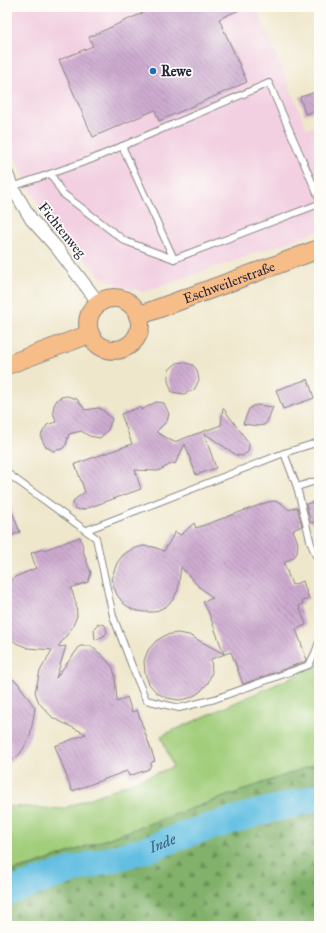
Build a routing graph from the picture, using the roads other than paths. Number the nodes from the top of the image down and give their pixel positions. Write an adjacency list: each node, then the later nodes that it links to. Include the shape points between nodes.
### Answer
1 (122, 146): 3 (lane); 5 (lane, via 269,83); 8 (lane)
2 (7, 174): 4 (street, Fichtenweg)
3 (51, 174): 4 (lane); 8 (lane, via 62,193 125,242)
4 (12, 187): 9 (street, Fichtenweg, via 31,219 57,248)
5 (319, 198)
6 (319, 204): 8 (lane)
7 (319, 249): 10 (main road, Eschweilerstraße)
8 (174, 259)
9 (98, 302): 10 (main road, via 111,298 123,299 136,310); 11 (main road, via 88,320)
10 (138, 316): 11 (main road, via 139,328 133,341 118,349 101,347)
11 (90, 334): 12 (main road)
12 (7, 365)
13 (319, 442): 14 (lane)
14 (284, 453): 17 (lane); 18 (lane)
15 (7, 473): 18 (lane)
16 (319, 480): 17 (lane)
17 (297, 487): 19 (lane, via 311,544)
18 (86, 530): 20 (lane, via 96,538 113,616 146,700 179,708 215,698 309,664)
19 (319, 562)
20 (319, 642)

